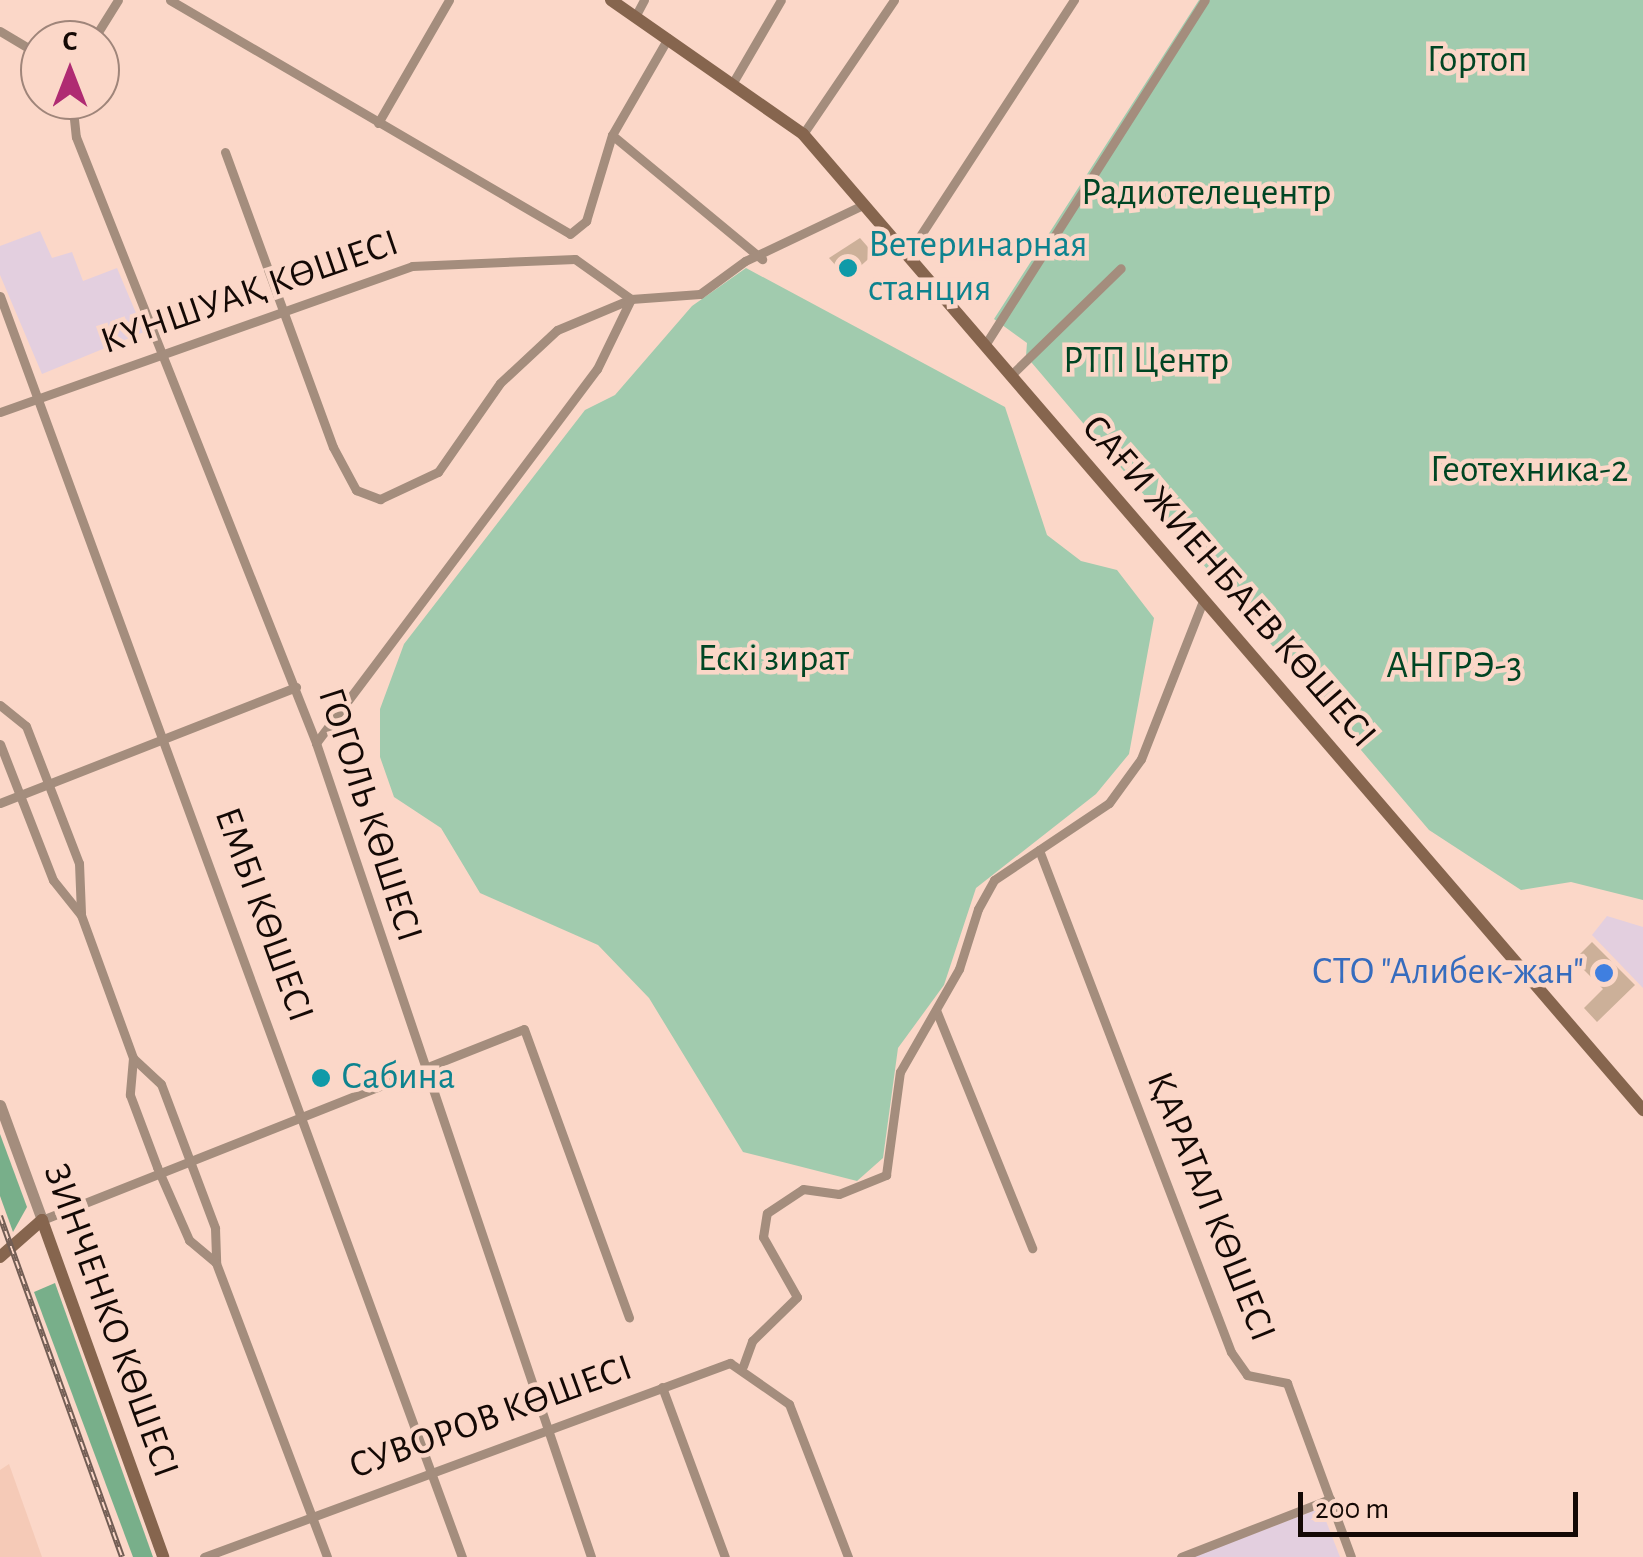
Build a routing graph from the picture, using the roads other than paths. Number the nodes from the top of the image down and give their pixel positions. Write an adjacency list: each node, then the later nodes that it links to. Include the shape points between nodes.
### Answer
1 (170, 0): 13 (street)
2 (449, 0): 13 (street)
3 (612, 0): 9 (main road, САҒИ ЖИЕНБАЕВ КӨШЕСІ)
4 (644, 0): 9 (street)
5 (781, 0): 11 (street)
6 (894, 0): 14 (street)
7 (1074, 0): 19 (street)
8 (1205, 0): 26 (street)
9 (636, 15): 10 (main road, САҒИ ЖИЕНБАЕВ КӨШЕСІ)
10 (670, 36): 11 (main road, САҒИ ЖИЕНБАЕВ КӨШЕСІ); 15 (street)
11 (734, 80): 14 (main road, САҒИ ЖИЕНБАЕВ КӨШЕСІ)
12 (76, 120): 27 (street, ГОГОЛЬ КӨШЕСІ)
13 (378, 123): 18 (street)
14 (804, 134): 17 (main road, САҒИ ЖИЕНБАЕВ КӨШЕСІ)
15 (612, 135): 18 (street, via 586,221); 21 (street)
16 (225, 152): 25 (street)
17 (863, 204): 19 (main road, САҒИ ЖИЕНБАЕВ КӨШЕСІ); 21 (street)
18 (570, 234): 20 (street)
19 (907, 256): 26 (main road, САҒИ ЖИЕНБАЕВ КӨШЕСІ)
20 (575, 258): 24 (street); 25 (street, КҮНШУАҚ КӨШЕСІ, via 412,266)
21 (762, 258): 24 (street, via 700,294)
22 (1121, 268): 28 (street)
23 (0, 296): 29 (street, ЕМБІ КӨШЕСІ)
24 (631, 300): 25 (street, via 582,316 500,383 438,472 380,499 356,490); 35 (street, via 596,370)
25 (286, 309): 27 (street, КҮНШУАҚ КӨШЕСІ)
26 (985, 345): 28 (main road, САҒИ ЖИЕНБАЕВ КӨШЕСІ)
27 (165, 352): 29 (street, КҮНШУАҚ КӨШЕСІ); 32 (street, ГОГОЛЬ КӨШЕСІ, via 227,530)
28 (1010, 375): 31 (main road, САҒИ ЖИЕНБАЕВ КӨШЕСІ)
29 (39, 398): 30 (street, КҮНШУАҚ КӨШЕСІ); 34 (street, ЕМБІ КӨШЕСІ)
30 (0, 412)
31 (1202, 603): 40 (street, via 1141,759 1108,803); 46 (main road, САҒИ ЖИЕНБАЕВ КӨШЕСІ)
32 (296, 688): 34 (street); 35 (street, ГОГОЛЬ КӨШЕСІ)
33 (0, 706): 37 (street, via 26,726)
34 (166, 736): 37 (street); 47 (street, ЕМБІ КӨШЕСІ)
35 (316, 743): 44 (street, ГОГОЛЬ КӨШЕСІ)
36 (0, 744): 38 (street)
37 (48, 783): 38 (street); 41 (street, via 80,862)
38 (19, 795): 39 (street); 41 (street, via 54,880)
39 (0, 803)
40 (1039, 850): 42 (street, via 994,880); 59 (street, ҚАРАТАЛ КӨШЕСІ, via 1231,1352 1247,1374 1287,1383)
41 (81, 916): 43 (street)
42 (936, 1010): 51 (street); 55 (street, via 900,1072 886,1175 839,1194 803,1189 767,1214 763,1237 797,1298 752,1341)
43 (134, 1058): 48 (street, via 161,1084); 49 (street, via 130,1095)
44 (420, 1066): 47 (street); 54 (street, via 524,1028); 57 (street, ГОГОЛЬ КӨШЕСІ)
45 (0, 1105): 50 (street, ЗИНЧЕНКО КӨШЕСІ)
46 (1643, 1110)
47 (302, 1112): 48 (street); 58 (street, ЕМБІ КӨШЕСІ)
48 (188, 1155): 49 (street); 53 (street, via 215,1228)
49 (157, 1167): 50 (street); 53 (street, via 189,1240)
50 (42, 1220): 52 (main road); 61 (main road, ЗИНЧЕНКО КӨШЕСІ)
51 (1032, 1248)
52 (0, 1257)
53 (216, 1263): 60 (street)
54 (629, 1318)
55 (744, 1366): 56 (street, СУВОРОВ КӨШЕСІ); 67 (street, via 788,1404)
56 (662, 1387): 57 (street, СУВОРОВ КӨШЕСІ); 66 (street)
57 (546, 1428): 58 (street, СУВОРОВ КӨШЕСІ); 65 (street, ГОГОЛЬ КӨШЕСІ)
58 (431, 1474): 60 (street, СУВОРОВ КӨШЕСІ); 64 (street, ЕМБІ КӨШЕСІ)
59 (1330, 1499): 68 (street); 69 (street, ҚАРАТАЛ КӨШЕСІ)
60 (311, 1516): 62 (street, СУВОРОВ КӨШЕСІ); 63 (street)
61 (163, 1557)
62 (204, 1557)
63 (326, 1557)
64 (462, 1557)
65 (592, 1557)
66 (725, 1557)
67 (848, 1557)
68 (1181, 1557)
69 (1351, 1557)

